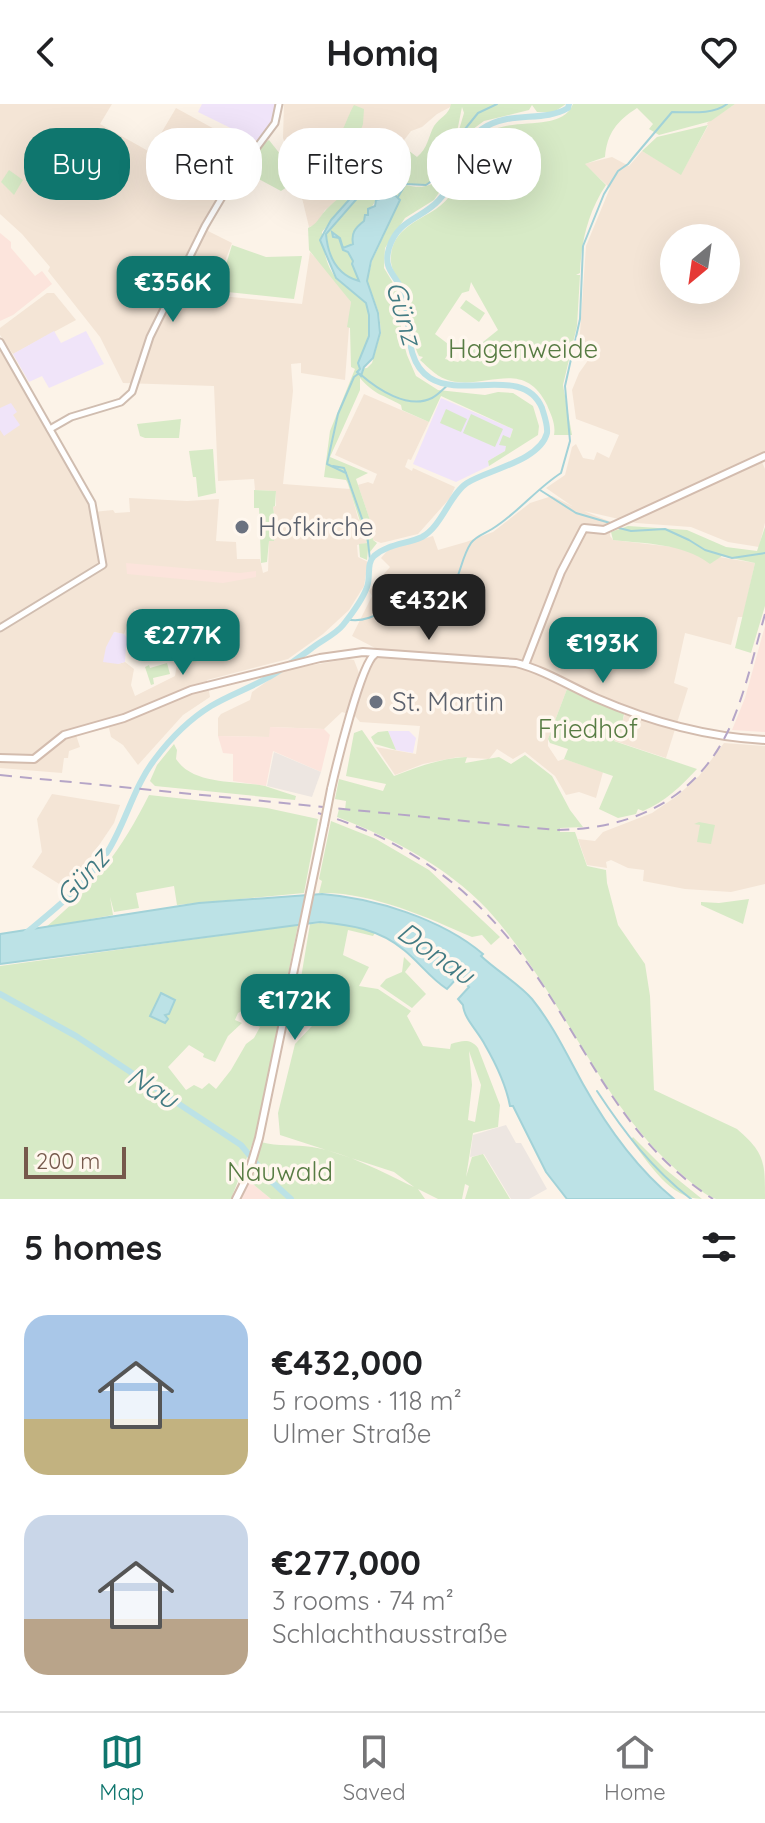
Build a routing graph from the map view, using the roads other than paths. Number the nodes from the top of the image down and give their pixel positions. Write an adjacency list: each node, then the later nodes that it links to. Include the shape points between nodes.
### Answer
1 (279, 104): 3 (street, via 271,130 218,202 150,337 132,392)
2 (0, 342): 3 (street)
3 (50, 429): 5 (street, via 94,507 103,566)
4 (765, 456): 8 (main road, via 614,525 598,531 584,528)
5 (0, 628)
6 (356, 652): 7 (main road); 9 (main road); 11 (main road, via 191,690 58,738 34,759)
7 (378, 653): 8 (main road); 9 (main road, via 369,658)
8 (525, 665): 10 (main road, via 660,721)
9 (364, 674): 12 (main road, bridge, via 331,789 259,1142)
10 (765, 740)
11 (0, 758)
12 (236, 1199)

